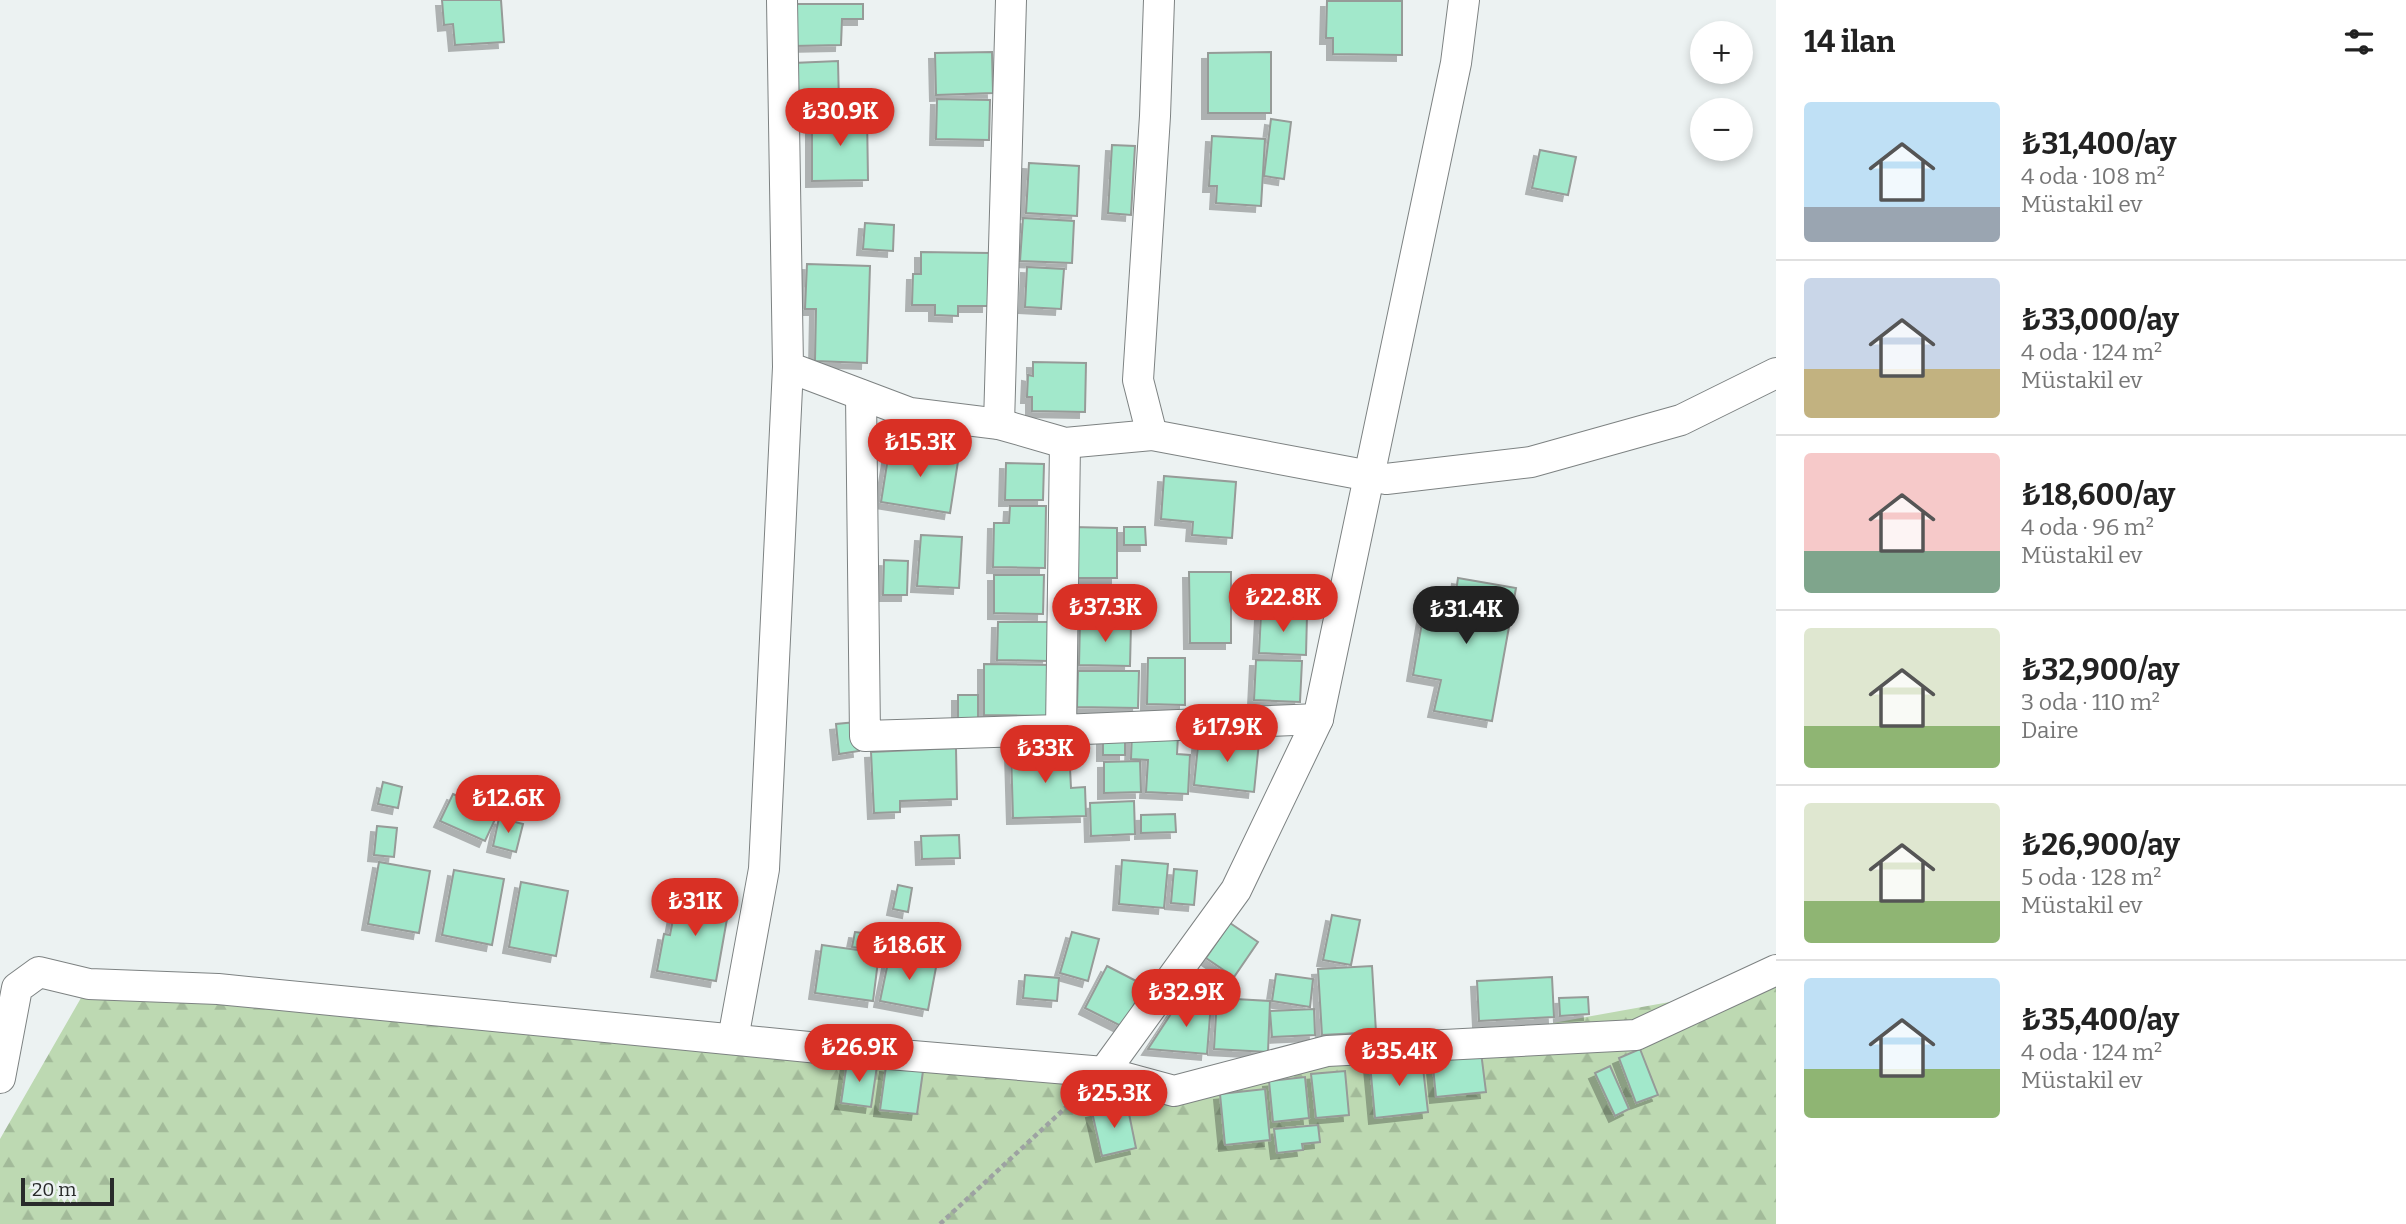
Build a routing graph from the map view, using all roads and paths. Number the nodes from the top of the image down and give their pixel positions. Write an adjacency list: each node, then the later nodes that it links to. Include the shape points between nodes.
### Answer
1 (782, 0): 5 (street)
2 (1011, 0): 8 (street)
3 (1159, 0): 9 (street, via 1138,380)
4 (1464, 0): 11 (street, via 1456,64)
5 (788, 367): 7 (street); 15 (street, via 764,869)
6 (1776, 373): 11 (street, via 1681,420 1531,462 1386,480)
7 (861, 395): 8 (street, via 910,413); 13 (street, via 865,736)
8 (999, 424): 10 (street)
9 (1152, 435): 10 (street); 11 (street)
10 (1065, 443): 13 (street)
11 (1371, 477): 12 (street)
12 (1318, 719): 13 (street); 16 (street, via 1236,890)
13 (1061, 730)
14 (1776, 970): 16 (street, via 1636,1035 1327,1051 1174,1091)
15 (733, 1040): 16 (street); 17 (street, via 218,989 89,984 39,972 18,988)
16 (1104, 1072): 18 (path)
17 (0, 1078)
18 (940, 1224)

